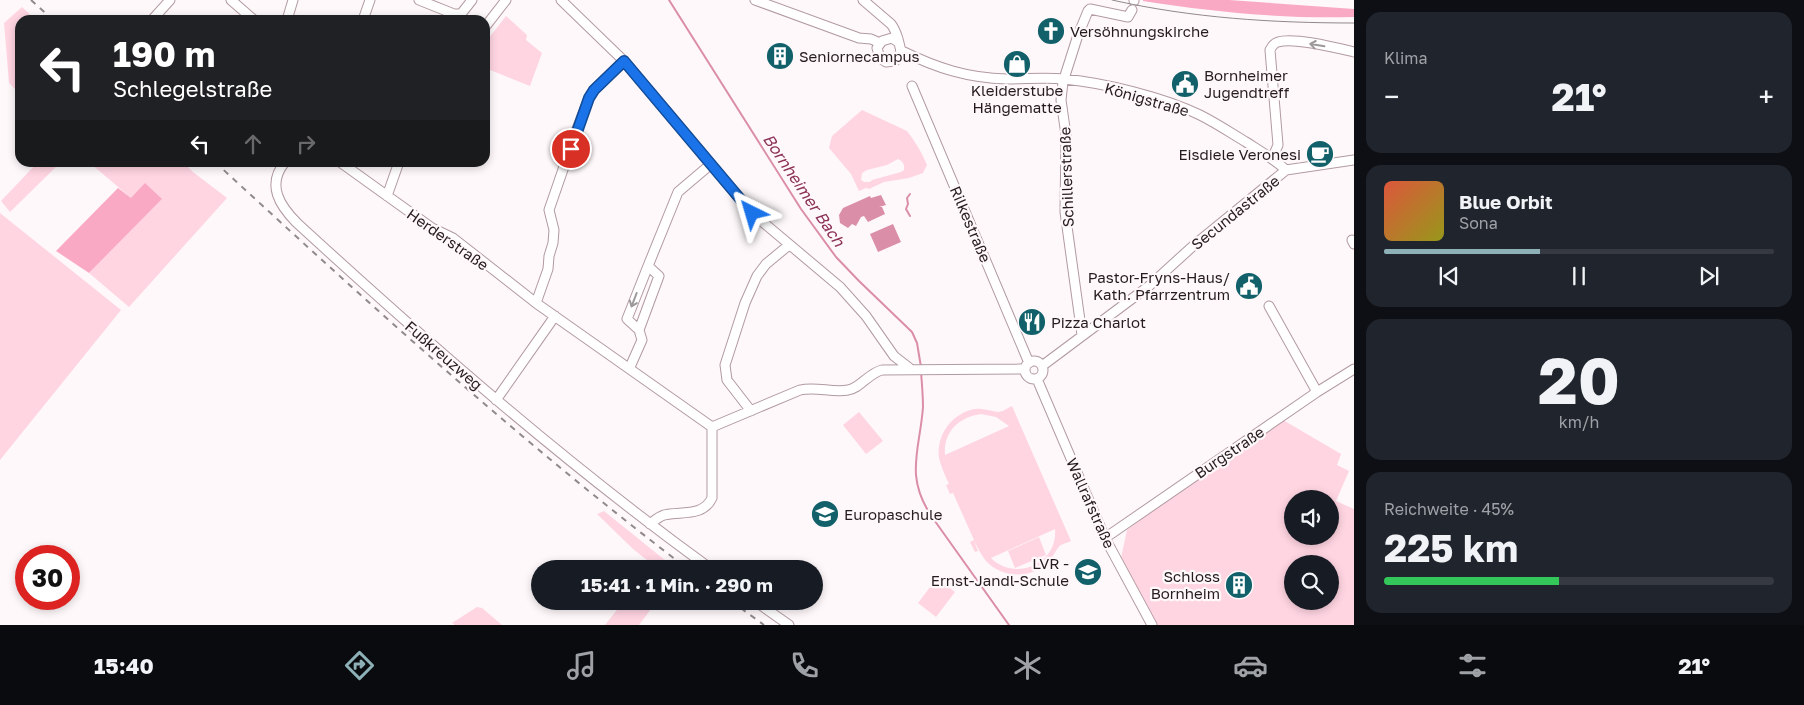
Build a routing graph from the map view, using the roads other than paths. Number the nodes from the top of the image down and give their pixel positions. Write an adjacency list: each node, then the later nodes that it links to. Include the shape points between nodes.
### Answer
1 (170, 0): 12 (street)
2 (231, 0): 13 (street)
3 (293, 0): 14 (street)
4 (370, 0): 15 (street)
5 (419, 0): 6 (street, via 461,14)
6 (472, 0)
7 (506, 0): 17 (street)
8 (560, 0): 22 (street)
9 (755, 0): 19 (street, Königstraße)
10 (863, 0): 16 (street)
11 (1132, 10): 23 (street, Schillerstraße, via 1128,17 1088,10)
12 (156, 15)
13 (248, 15)
14 (288, 15)
15 (365, 15)
16 (885, 20): 18 (street, via 894,27); 19 (street, via 888,32)
17 (490, 21)
18 (898, 42): 19 (street, Königstraße); 21 (street)
19 (882, 44): 21 (street, Königstraße, via 880,58 886,62 895,61)
20 (1354, 52): 25 (street, one-way to 25, via 1299,42 1279,41 1274,44 1270,50 1278,145)
21 (900, 54): 23 (street, Königstraße, via 908,61 974,76)
22 (624, 61): 27 (street); 35 (street, via 589,98 549,210 554,230 553,243)
23 (1065, 79): 25 (street, Königstraße, via 1120,89 1182,108); 39 (street, Schillerstraße, via 1061,100 1066,135 1065,212)
24 (912, 86): 41 (street, Rilkestraße)
25 (1272, 158): 31 (street, Königstraße)
26 (1354, 160): 31 (street)
27 (711, 164): 33 (street, via 752,213); 34 (street, via 678,192)
28 (281, 167): 49 (street, Fußkreuzweg, via 276,189 278,200 286,212)
29 (347, 167): 32 (street, Herderstraße)
30 (397, 167): 32 (street)
31 (1286, 170): 39 (street, Secundastraße, via 1149,286)
32 (387, 196): 35 (street, Herderstraße, via 432,228 453,238)
33 (789, 245): 40 (street, via 840,287 866,316); 50 (street, via 757,276 725,365 727,380)
34 (648, 266): 38 (street, via 659,276); 38 (street, one-way to 38, via 627,319)
35 (536, 303): 37 (street, Herderstraße)
36 (1269, 306): 48 (street)
37 (556, 316): 43 (street, Herderstraße); 49 (street)
38 (639, 330): 43 (street, via 642,340)
39 (1082, 336): 42 (street, Secundastraße)
40 (894, 356): 45 (street); 46 (street)
41 (1027, 366): 42 (street, via 1035,361); 45 (street); 47 (street, via 1028,377)
42 (1042, 366): 47 (street, via 1042,373)
43 (630, 368): 51 (street, Herderstraße)
44 (1354, 369): 48 (street, Burgstraße)
45 (913, 370): 46 (street)
46 (876, 372): 50 (street, via 850,390 808,388)
47 (1037, 379): 53 (street, Wallrafstraße)
48 (1317, 392): 53 (street, Burgstraße)
49 (496, 400): 52 (street, Fußkreuzweg)
50 (751, 411): 51 (street)
51 (712, 427): 52 (street, via 710,502 694,512 664,515)
52 (650, 524): 54 (street, Fußkreuzweg)
53 (1105, 538): 57 (street, Wallrafstraße)
54 (699, 560)
55 (768, 610): 56 (street)
56 (789, 625)
57 (1152, 625)

